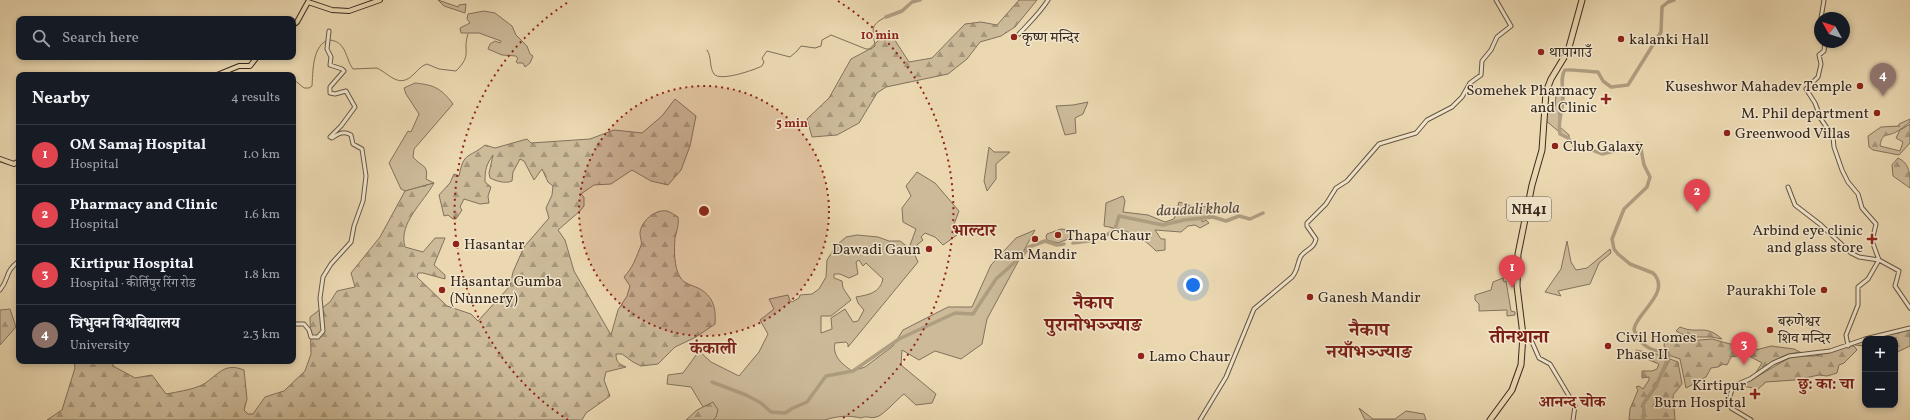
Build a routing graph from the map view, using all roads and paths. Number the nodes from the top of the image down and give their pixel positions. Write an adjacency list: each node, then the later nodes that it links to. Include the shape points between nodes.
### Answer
1 (380, 0): 8 (main road, via 349,11 325,8 310,2)
2 (1048, 0): 10 (street, via 1040,13)
3 (1496, 0): 28 (street, via 1511,26 1497,37 1482,61 1481,75 1470,83 1452,107 1427,120 1416,133 1379,144 1307,223 1316,239 1315,244 1301,257 1297,272 1254,309 1226,377)
4 (1579, 0): 12 (highway, NH41)
5 (1582, 0): 12 (highway, NH41)
6 (1824, 0): 7 (street)
7 (1822, 12)
8 (296, 21)
9 (329, 31): 22 (street, via 327,49 331,57 330,65 344,71 330,86 330,91 333,94 346,91 355,107 330,137 347,133 352,137 354,144 362,148 366,187 351,242 330,264 322,277 320,298 323,331 318,337 311,337 304,324)
10 (1019, 34)
11 (1824, 48): 18 (street, via 1819,55 1821,64 1818,77 1806,89 1832,137 1848,182 1858,194 1862,208 1876,224 1872,242)
12 (1564, 59): 24 (highway, NH41, via 1546,92 1543,145 1516,268)
13 (255, 60): 14 (main road, via 250,66 240,66)
14 (225, 72)
15 (0, 159): 16 (main road)
16 (16, 163)
17 (1788, 186): 18 (street, via 1795,205 1851,253)
18 (1879, 260): 21 (street, via 1898,271 1896,289); 27 (street, via 1868,279 1858,287 1858,305 1846,334)
19 (16, 263): 20 (street, via 8,270)
20 (0, 290)
21 (1910, 308)
22 (296, 324)
23 (1910, 328): 25 (street)
24 (1523, 335): 29 (highway, NH41, via 1522,362 1517,378 1510,394); 30 (street, via 1532,342 1539,358 1550,364 1560,380 1575,406)
25 (1877, 336)
26 (1862, 340): 27 (street)
27 (1848, 346): 31 (street, via 1789,356 1773,363 1750,379 1736,384 1732,390 1730,408)
28 (1200, 420)
29 (1490, 420)
30 (1573, 420)
31 (1751, 420)

